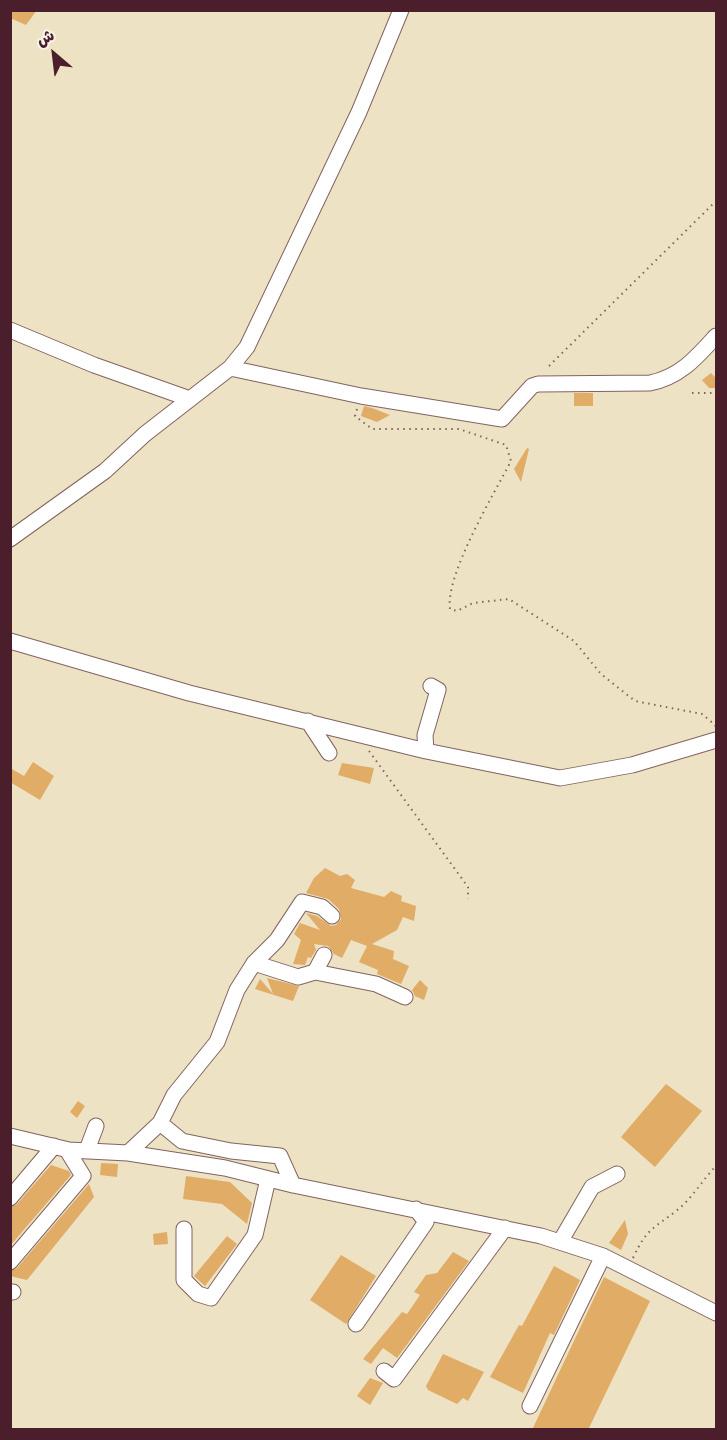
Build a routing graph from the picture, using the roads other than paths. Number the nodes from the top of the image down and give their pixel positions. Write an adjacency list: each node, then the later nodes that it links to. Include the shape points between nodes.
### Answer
1 (400, 10): 4 (street, via 359,112 259,323)
2 (10, 330): 5 (street)
3 (717, 336): 4 (street, via 684,370 667,380 538,384 502,419 361,396)
4 (230, 368): 5 (street)
5 (190, 399): 6 (street, via 105,471)
6 (10, 539)
7 (10, 641): 9 (street, via 189,693)
8 (431, 686): 11 (street, via 438,690 425,735)
9 (308, 721): 11 (street); 12 (street)
10 (717, 740): 11 (street, via 622,767 560,778)
11 (426, 751)
12 (329, 753)
13 (332, 915): 15 (street, via 322,907 302,902 277,940)
14 (324, 954): 16 (street)
15 (254, 963): 16 (street, via 298,977); 18 (street, via 237,990 217,1042 174,1095)
16 (315, 972): 17 (street, via 376,984)
17 (405, 997)
18 (160, 1123): 23 (street); 26 (street, via 182,1141 280,1156)
19 (96, 1126): 22 (street)
20 (10, 1136): 21 (street)
21 (60, 1148): 22 (street); 27 (street); 33 (street, via 83,1176)
22 (87, 1150): 23 (street)
23 (128, 1153): 25 (street)
24 (617, 1174): 31 (street, via 592,1187)
25 (268, 1179): 26 (street); 30 (street, via 255,1235 211,1298 198,1294 184,1280)
26 (293, 1185): 28 (street)
27 (10, 1198)
28 (416, 1209): 29 (street); 35 (street, via 426,1222)
29 (505, 1228): 31 (street); 36 (street, via 394,1380)
30 (184, 1229)
31 (560, 1242): 32 (street)
32 (603, 1256): 34 (street); 37 (street)
33 (10, 1262)
34 (717, 1313)
35 (356, 1324)
36 (384, 1371)
37 (530, 1406)

